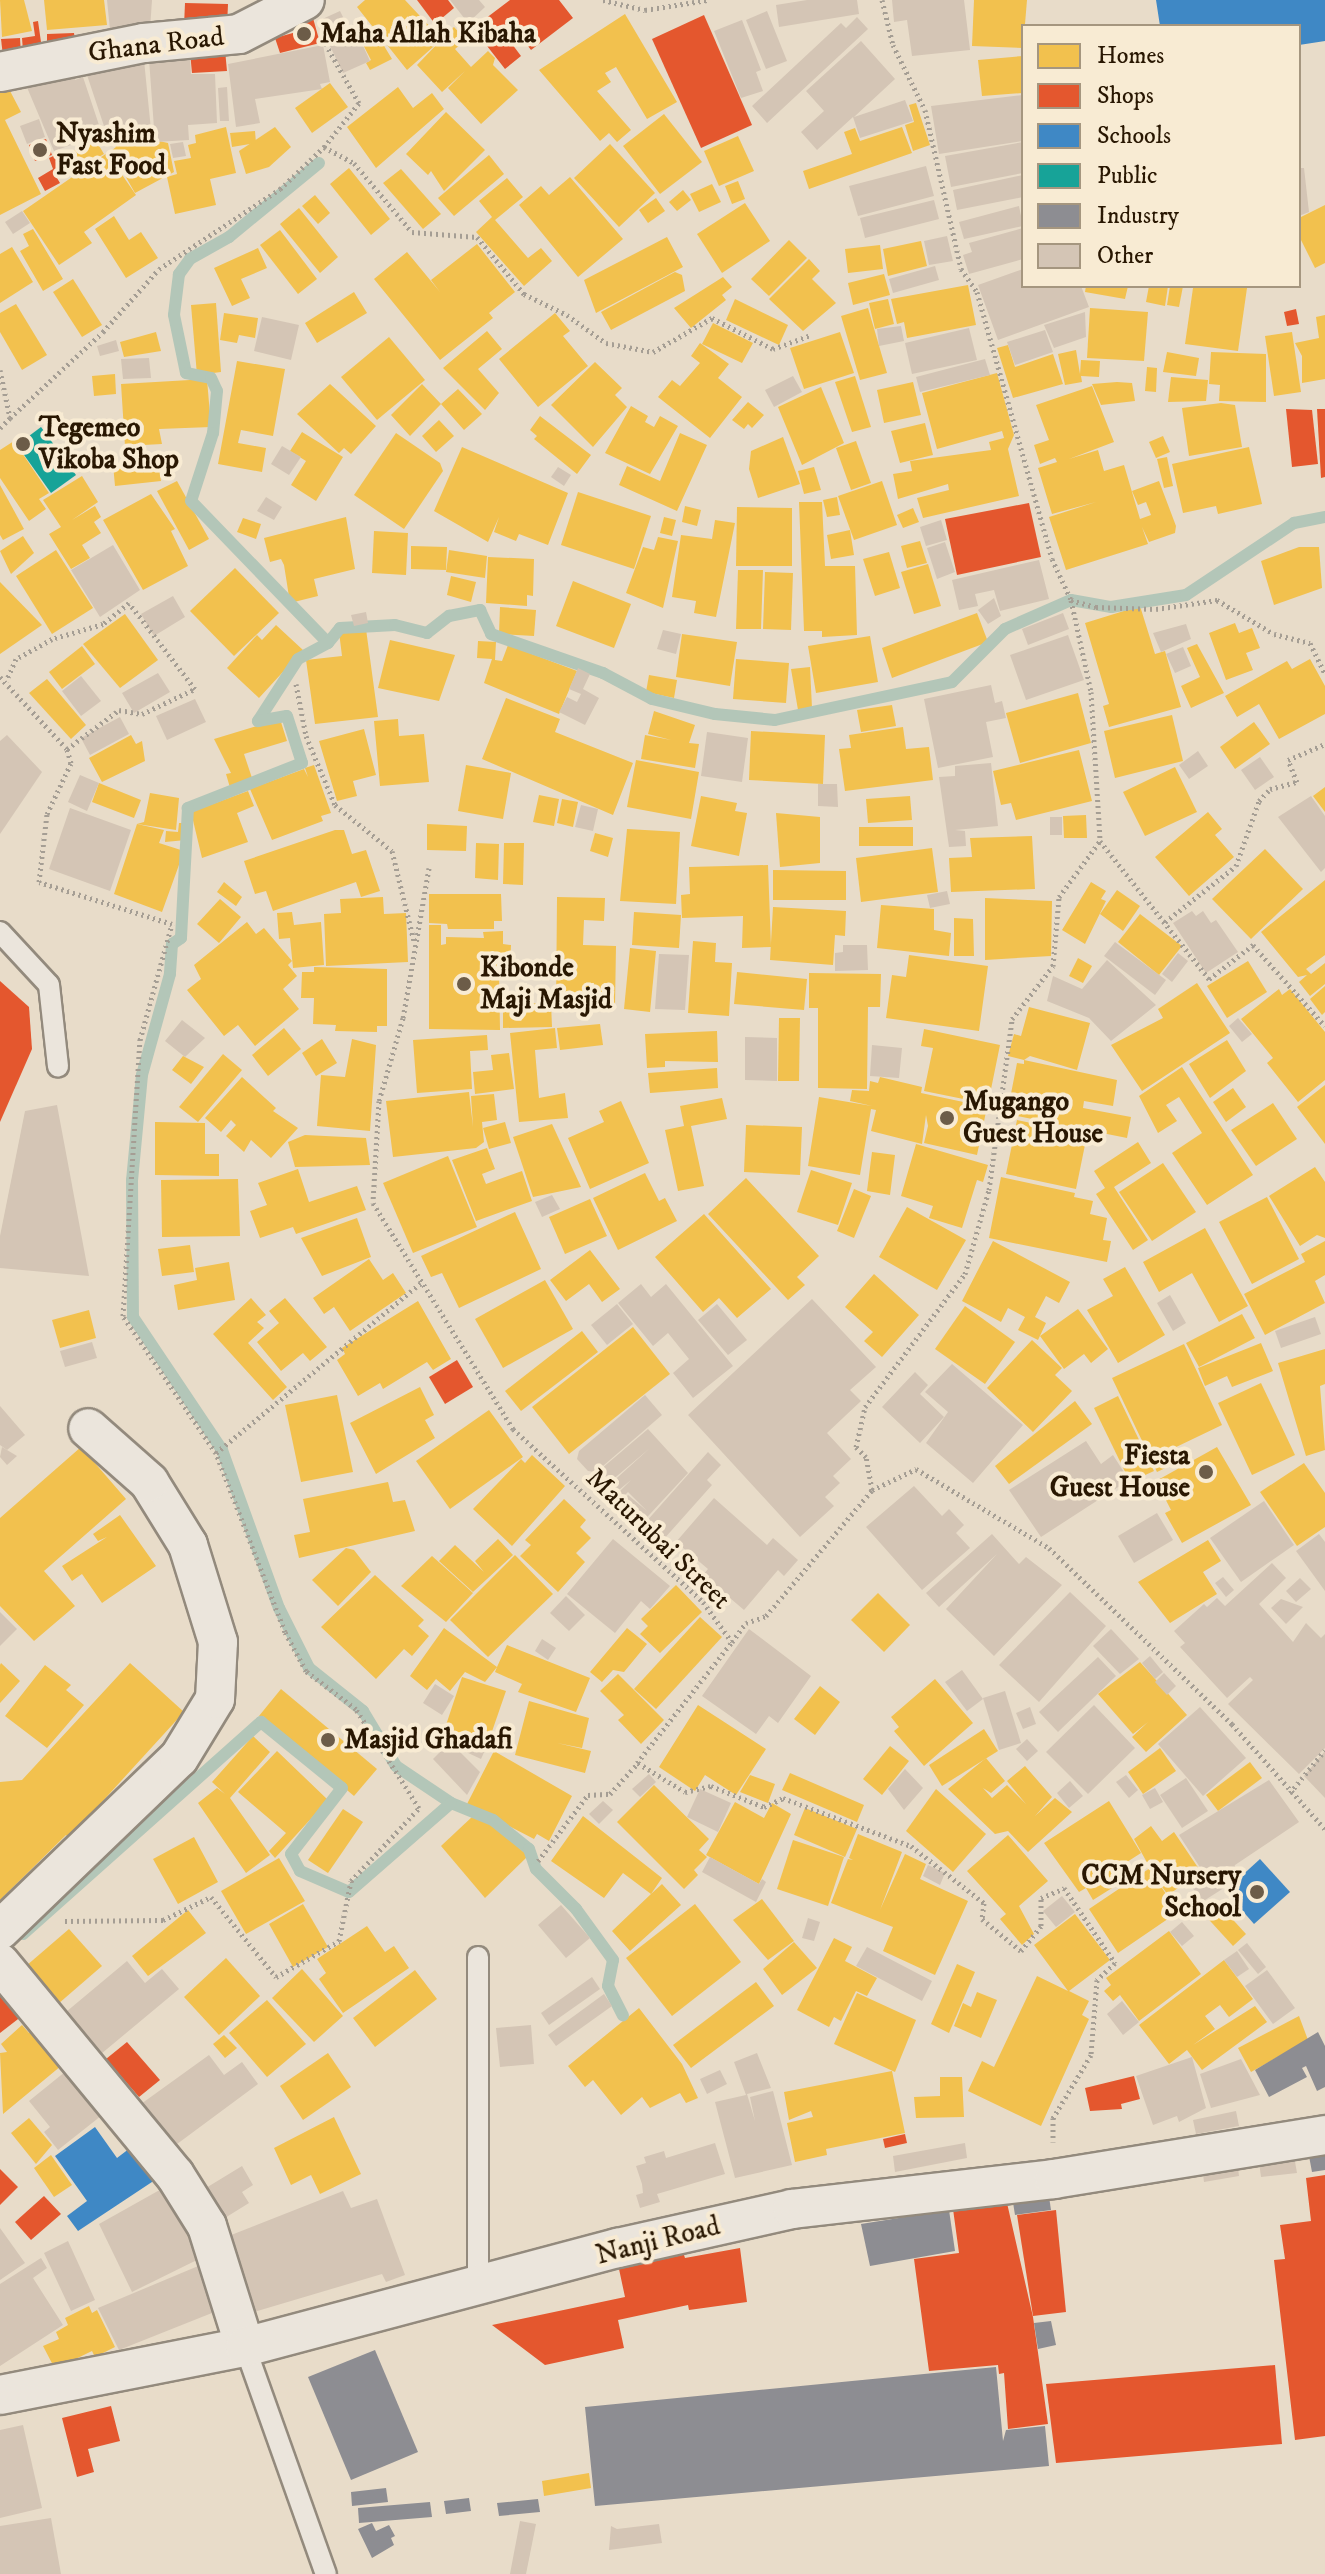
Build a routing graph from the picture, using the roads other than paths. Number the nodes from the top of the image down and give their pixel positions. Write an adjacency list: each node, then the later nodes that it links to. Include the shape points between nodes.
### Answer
1 (312, 13): 2 (street, Ghana Road, via 239,34 129,46)
2 (0, 72)
3 (0, 932): 4 (lane, via 49,985)
4 (58, 1067)
5 (88, 1428): 6 (street, via 149,1482 188,1545 218,1642 215,1699 179,1758)
6 (0, 1930)
7 (478, 1957): 10 (lane)
8 (0, 1963): 11 (street, via 175,2175 207,2226)
9 (1325, 2135): 10 (street, Nanji Road, via 1054,2179 792,2209 618,2248)
10 (478, 2290): 11 (street, Nanji Road)
11 (245, 2347): 12 (street, Nanji Road); 13 (lane)
12 (0, 2395)
13 (326, 2574)

